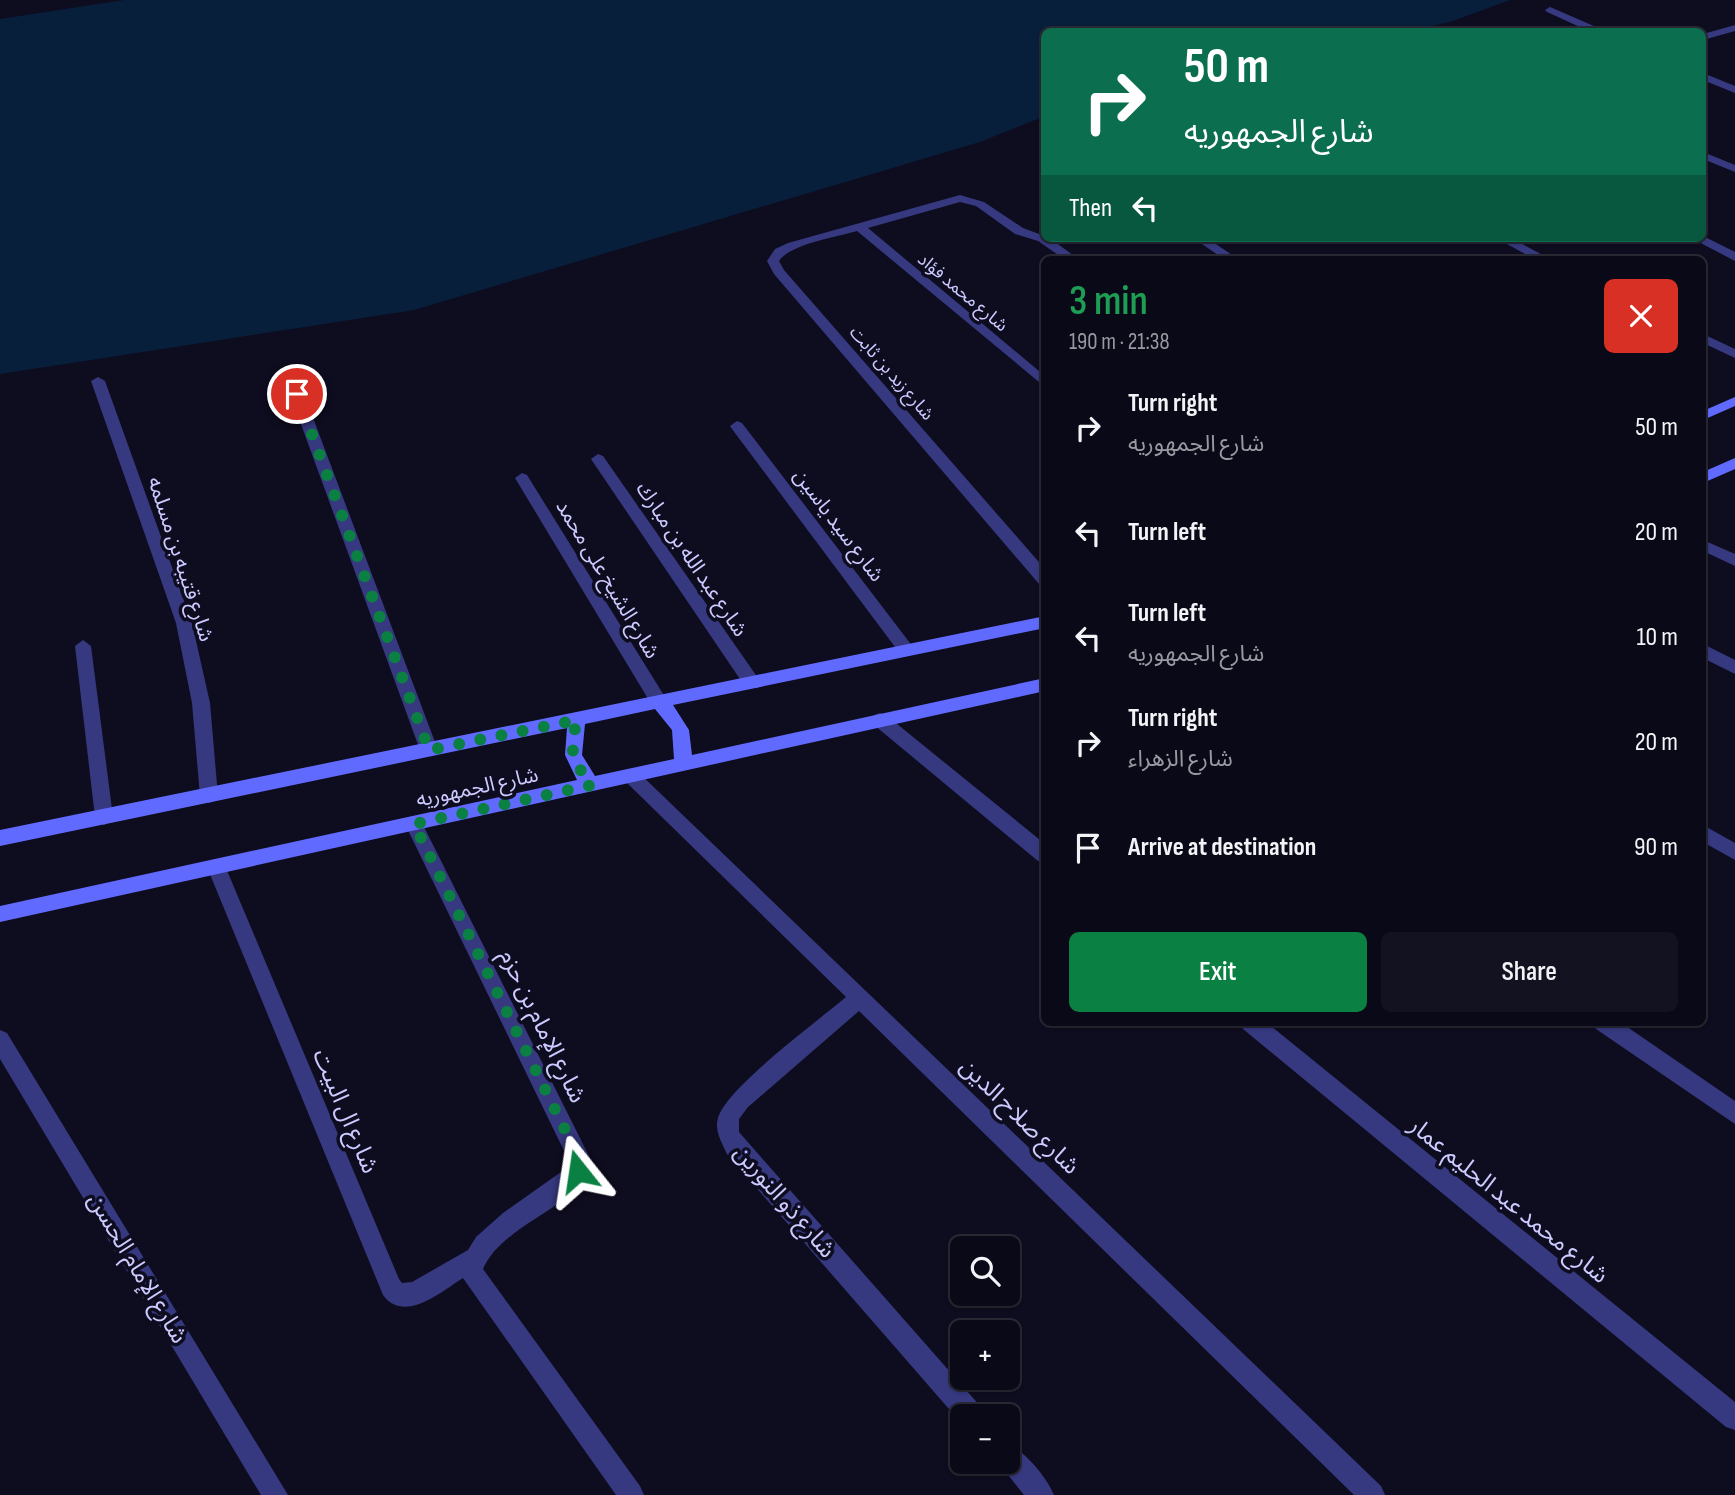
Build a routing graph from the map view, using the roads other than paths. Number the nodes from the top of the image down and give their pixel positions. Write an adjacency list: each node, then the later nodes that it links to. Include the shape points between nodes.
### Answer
1 (1550, 10): 3 (street)
2 (1735, 27): 4 (street)
3 (1591, 28)
4 (1724, 31): 5 (street); 6 (street)
5 (1735, 35)
6 (1706, 36)
7 (1706, 77): 8 (street)
8 (1735, 90)
9 (1706, 156): 10 (street)
10 (1735, 169)
11 (859, 227): 12 (street, via 960,198 980,204 1019,230); 23 (street, شارع محمد فؤاد); 35 (street, شارع زيد بن ثابت, via 792,246 773,261)
12 (1040, 233)
13 (1051, 242): 17 (street)
14 (1205, 242): 18 (street)
15 (1510, 242): 19 (street)
16 (1705, 242): 20 (street)
17 (1068, 256)
18 (1227, 256)
19 (1538, 256)
20 (1735, 257)
21 (1706, 340): 22 (street)
22 (1735, 354)
23 (1041, 380)
24 (98, 381): 50 (street, شارع قتيبه بن مسلمه, via 184,622 201,703)
25 (297, 394): 46 (street)
26 (1735, 401): 27 (street)
27 (1706, 415)
28 (737, 426): 38 (street, شارع سيد ياسين)
29 (598, 459): 41 (street, شارع عبد الله بن مبارك)
30 (1735, 463): 31 (street)
31 (1706, 477)
32 (522, 478): 43 (street, شارع الشيخ على محمد)
33 (1706, 546): 34 (street)
34 (1735, 561)
35 (1041, 575)
36 (1041, 623): 38 (street)
37 (83, 646): 51 (street)
38 (907, 651): 41 (street)
39 (1706, 652): 40 (street)
40 (1735, 668)
41 (752, 683): 43 (street)
42 (1041, 685): 45 (street, شارع الجمهوريه)
43 (659, 702): 44 (street); 47 (street, via 677,719 685,740)
44 (577, 720): 46 (street); 49 (street, via 571,743 576,766)
45 (880, 720): 47 (street, شارع الجمهوريه); 55 (street)
46 (429, 750): 50 (street)
47 (682, 765): 48 (street, شارع الجمهوريه)
48 (631, 776): 49 (street, شارع الجمهوريه); 59 (street, شارع صلاح الدين)
49 (592, 785): 52 (street, شارع الجمهوريه)
50 (209, 796): 51 (street)
51 (104, 817): 54 (street)
52 (414, 824): 57 (street, شارع الجمهوريه); 64 (street, شارع الإمام بن حزم, via 580,1160 578,1171 569,1180 483,1244)
53 (1706, 835): 56 (street)
54 (0, 838)
55 (1041, 852)
56 (1735, 852)
57 (216, 867): 58 (street, شارع الجمهوريه); 64 (street, شارع ال البيت, via 391,1287 397,1295 415,1294)
58 (0, 914)
59 (861, 997): 65 (street, شارع ذو النورين, via 740,1100 729,1114 727,1131 735,1146); 71 (street, شارع صلاح الدين)
60 (1255, 1026): 66 (street, شارع محمد عبد الحليم عمار)
61 (1609, 1026): 63 (street)
62 (0, 1040): 68 (street, شارع الإمام الحسن)
63 (1735, 1114)
64 (473, 1259): 69 (street, via 471,1271 477,1282)
65 (961, 1404)
66 (1735, 1418)
67 (1020, 1471): 70 (street)
68 (275, 1495)
69 (631, 1495)
70 (1041, 1495)
71 (1372, 1495)

